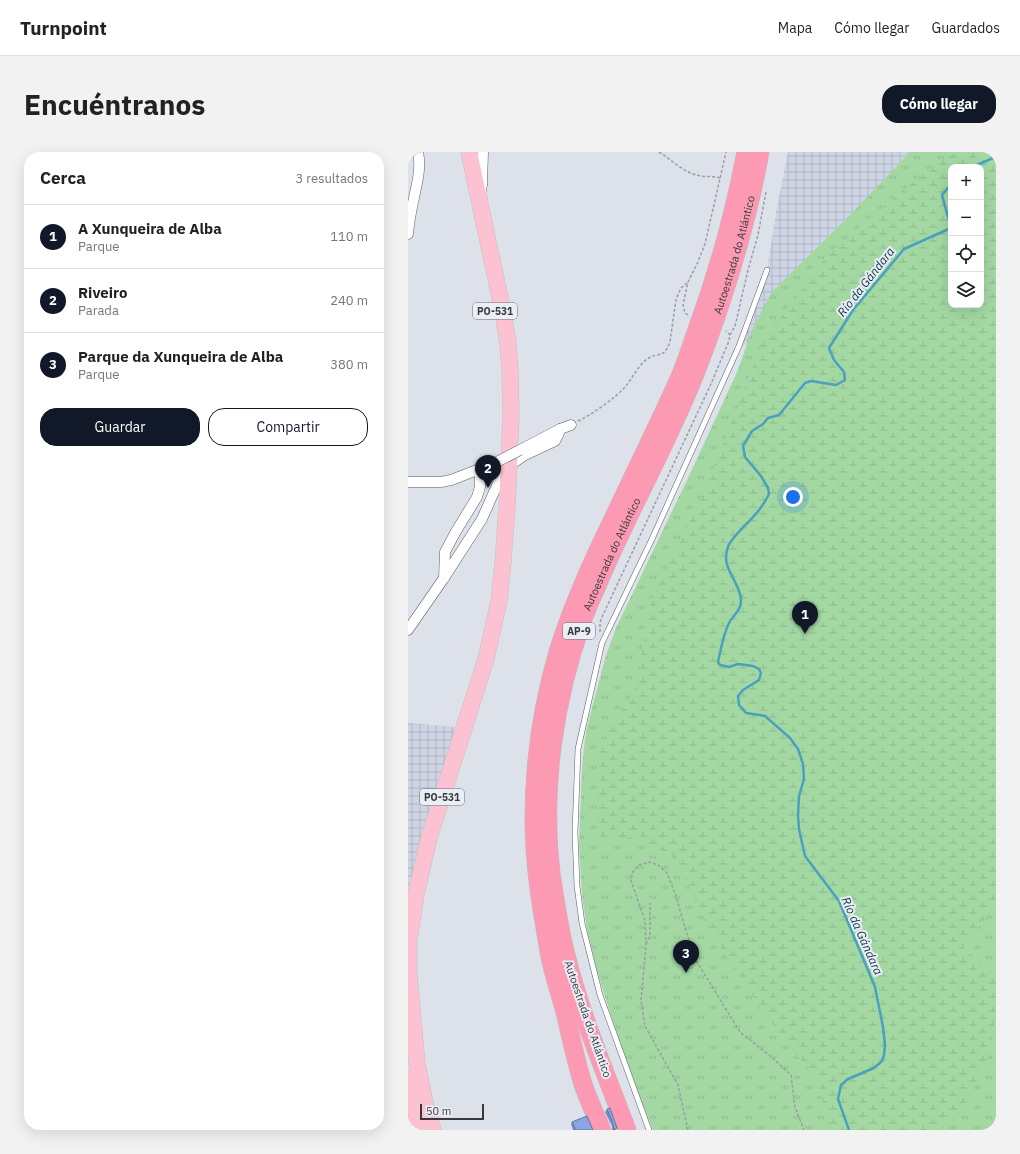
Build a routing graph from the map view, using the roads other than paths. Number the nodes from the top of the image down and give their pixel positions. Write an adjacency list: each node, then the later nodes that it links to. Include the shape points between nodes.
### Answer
1 (418, 152): 7 (street, via 420,169)
2 (459, 152): 13 (main road, PO-531, via 498,328 504,409)
3 (469, 152): 8 (main road, PO-531)
4 (484, 152): 8 (street)
5 (746, 152): 23 (highway, Autoestrada do Atlántico / AP-9, via 722,256 704,311 680,376 590,567 574,607 558,651 543,716 536,770 534,821 539,892 553,968 584,1086)
6 (760, 152): 24 (highway, Autoestrada do Atlántico / AP-9, via 734,261 708,339 678,416 608,559 583,618 565,676 551,751 548,790 551,872 565,953 590,1033)
7 (411, 194): 9 (street)
8 (479, 200): 13 (main road, PO-531, via 508,343 511,416)
9 (408, 234)
10 (767, 270): 25 (lane, via 739,346 602,644 578,749 574,833 582,923 600,995)
11 (571, 425): 12 (street)
12 (560, 429): 13 (street, bridge, via 520,450); 13 (street, via 555,441)
13 (500, 468): 14 (street); 16 (street, via 482,519); 18 (main road, PO-531, via 498,549 489,618 476,670 420,844); 19 (main road, PO-531, via 504,562 499,601 486,659 438,809 414,900 409,940 409,976)
14 (480, 469): 15 (street, via 441,482); 16 (street, via 477,498 445,552)
15 (408, 482)
16 (444, 578): 17 (street)
17 (408, 630)
18 (408, 897)
19 (414, 1027): 20 (main road, via 409,1048); 22 (main road, PO-531, via 417,1064 425,1104)
20 (410, 1061): 22 (main road)
21 (408, 1079): 22 (main road)
22 (421, 1128)
23 (602, 1130)
24 (627, 1130)
25 (649, 1130)

